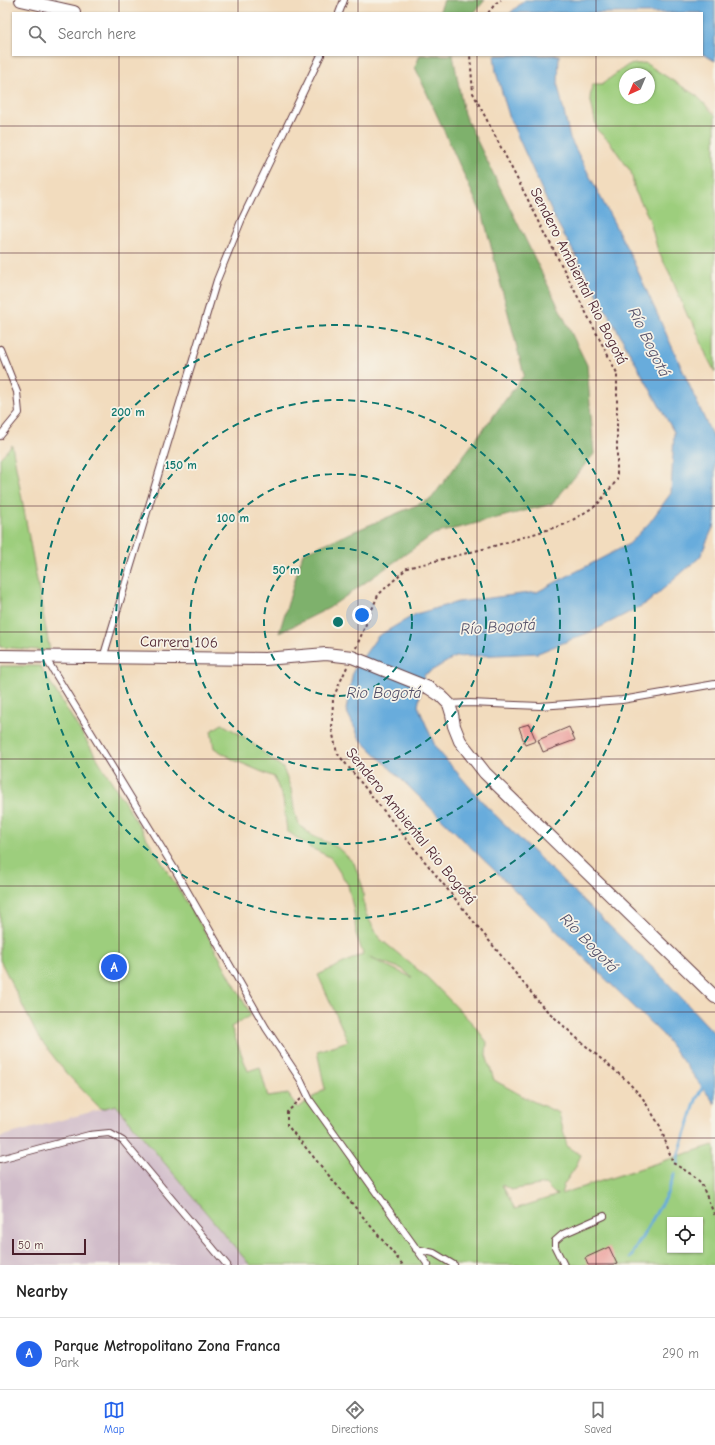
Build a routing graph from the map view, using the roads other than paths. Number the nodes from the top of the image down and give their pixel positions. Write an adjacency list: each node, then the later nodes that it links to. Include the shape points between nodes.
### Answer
1 (21, 0): 3 (street)
2 (344, 0): 4 (lane)
3 (74, 12)
4 (338, 12)
5 (321, 56): 10 (lane, via 241,221 217,280)
6 (0, 349): 7 (lane, via 17,392 19,413)
7 (0, 436)
8 (0, 656): 9 (street, Carrera 106)
9 (45, 657): 10 (street, Carrera 106); 16 (lane, via 174,868 310,1100)
10 (103, 658): 12 (street, Carrera 106, via 265,659 326,654 354,658 429,688)
11 (715, 684): 12 (lane, via 622,700 540,706)
12 (448, 704): 13 (street, via 460,741 485,773)
13 (715, 997)
14 (0, 1159): 17 (lane, via 89,1135 109,1133 123,1141)
15 (604, 1216): 20 (lane, via 563,1234 555,1241 555,1247)
16 (416, 1249): 18 (lane); 19 (lane, via 434,1253)
17 (227, 1265)
18 (428, 1265)
19 (454, 1265)
20 (564, 1265)

